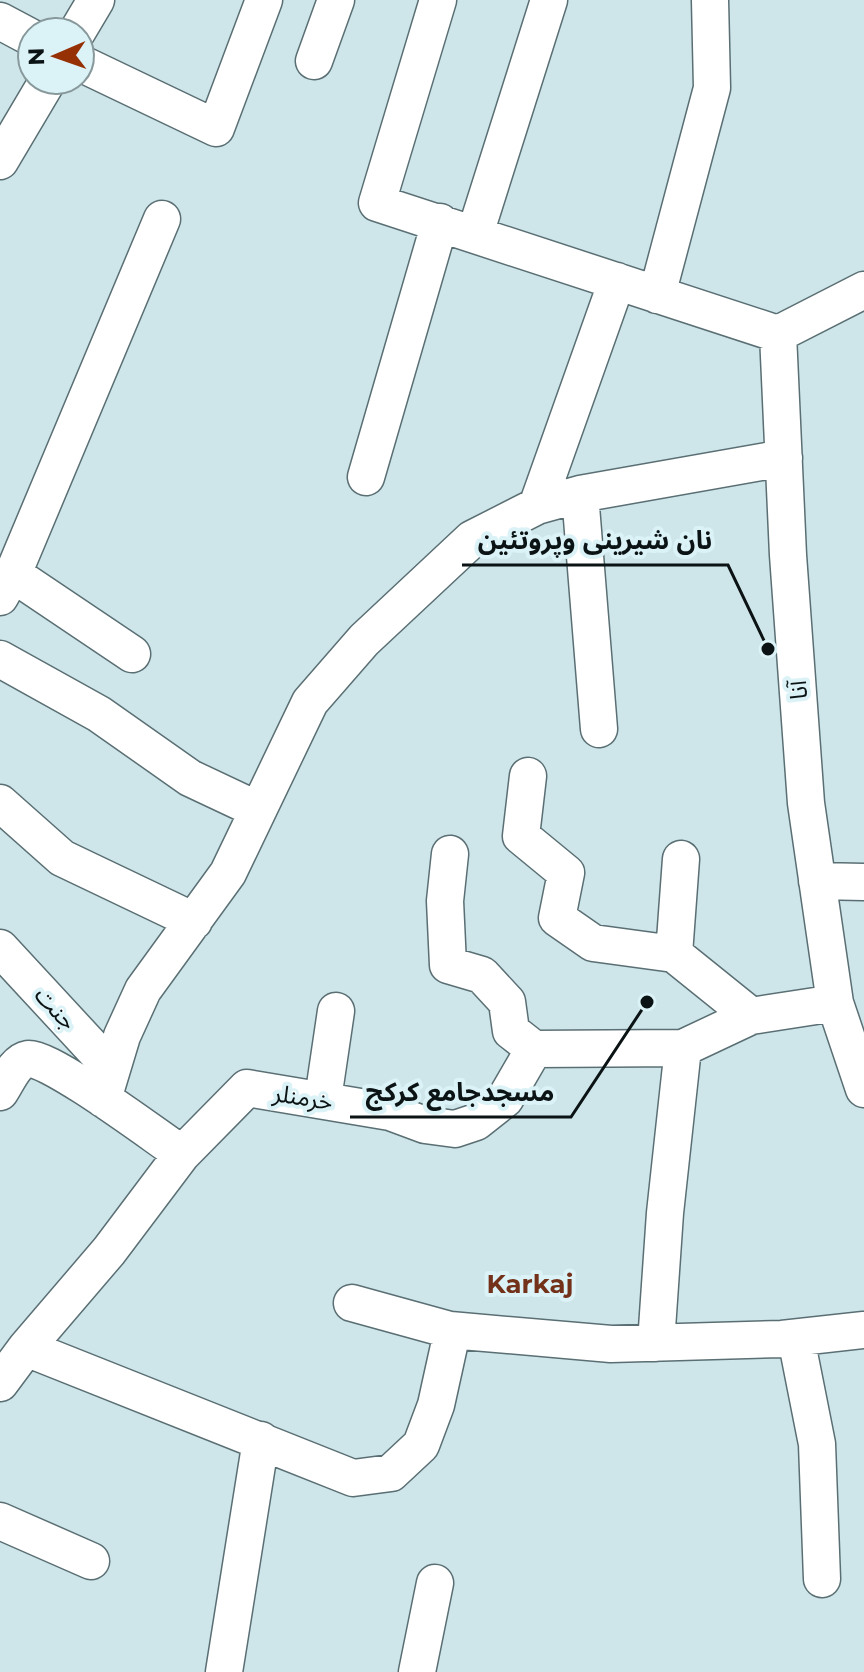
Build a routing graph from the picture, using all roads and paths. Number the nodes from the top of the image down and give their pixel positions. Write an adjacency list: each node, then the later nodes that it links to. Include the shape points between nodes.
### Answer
1 (264, 0): 7 (street, via 216,128)
2 (336, 0): 6 (street)
3 (438, 0): 11 (street, via 377,203)
4 (549, 0): 12 (street)
5 (710, 0): 15 (street, via 712,88)
6 (314, 61)
7 (96, 71)
8 (39, 96): 9 (street)
9 (0, 161)
10 (162, 219): 21 (street)
11 (440, 222): 12 (street); 18 (street)
12 (475, 234): 13 (street)
13 (617, 281): 15 (street); 20 (street)
14 (864, 290): 16 (street)
15 (657, 295): 16 (street)
16 (778, 334): 17 (street, آنا)
17 (784, 458): 19 (street); 30 (street, آنا, via 806,803)
18 (366, 477)
19 (580, 494): 20 (street); 24 (street)
20 (537, 506): 27 (street, via 472,539 364,640 310,702)
21 (6, 586): 22 (street)
22 (132, 654)
23 (0, 659): 27 (street, via 99,714 190,778)
24 (599, 729)
25 (528, 776): 34 (street, via 521,836 566,873 557,918 593,943)
26 (0, 803): 32 (street, via 62,858)
27 (258, 810): 32 (street, via 228,873)
28 (450, 854): 39 (street, via 445,901 448,965 482,975 507,1002 511,1031)
29 (681, 859): 34 (street)
30 (817, 881): 31 (street); 35 (street, آنا)
31 (864, 882)
32 (194, 921): 40 (street, via 143,990)
33 (0, 948): 40 (street, جنت)
34 (674, 954): 37 (street)
35 (835, 1003): 37 (street); 41 (street, آنا)
36 (336, 1011): 43 (street)
37 (751, 1016): 38 (street)
38 (683, 1048): 39 (street); 49 (street)
39 (534, 1049): 43 (street, خرمنلر, via 505,1099 476,1122 455,1129)
40 (107, 1084): 42 (street, via 29,1058 19,1063); 44 (street)
41 (864, 1089)
42 (0, 1092)
43 (323, 1099): 44 (street, خرمنلر, via 247,1088)
44 (182, 1154): 50 (street)
45 (352, 1303): 46 (street)
46 (450, 1330): 49 (street); 52 (street, via 436,1405 421,1445 391,1473 353,1478)
47 (864, 1330): 48 (street)
48 (796, 1338): 49 (street); 55 (street, via 817,1444)
49 (656, 1343)
50 (26, 1348): 51 (street); 52 (street)
51 (0, 1383)
52 (261, 1440): 57 (street)
53 (0, 1521): 54 (street)
54 (91, 1561)
55 (822, 1579)
56 (435, 1583): 58 (street)
57 (224, 1672)
58 (417, 1672)

